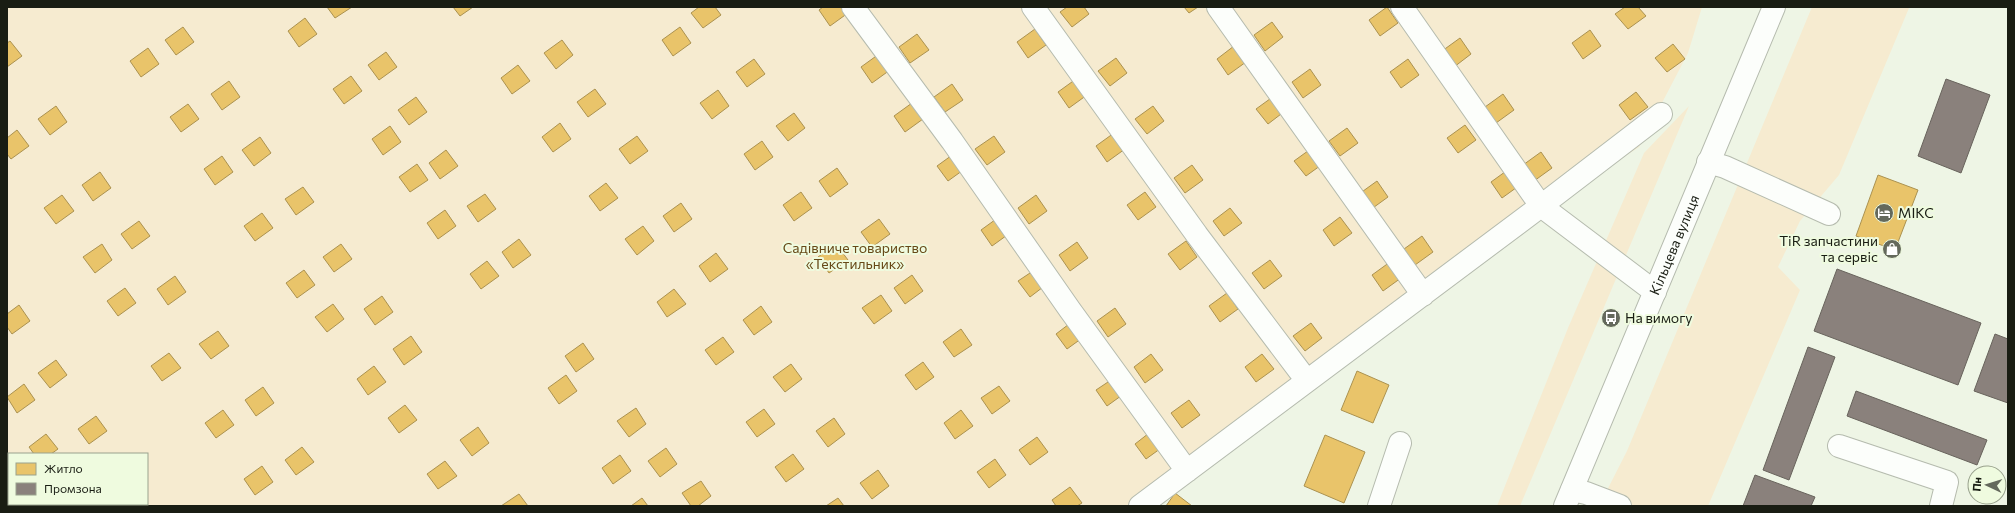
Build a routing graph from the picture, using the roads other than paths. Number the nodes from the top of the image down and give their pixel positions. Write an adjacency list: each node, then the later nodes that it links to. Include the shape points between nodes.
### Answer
1 (853, 7): 15 (main road)
2 (1033, 7): 12 (main road, via 1197,235)
3 (1218, 7): 11 (main road)
4 (1402, 7): 8 (main road)
5 (1774, 7): 7 (main road, Кільцева вулиця)
6 (1661, 114): 8 (main road)
7 (1708, 162): 9 (main road, via 1725,167); 10 (main road, Кільцева вулиця)
8 (1541, 206): 10 (main road); 11 (main road)
9 (1828, 214)
10 (1655, 292): 16 (main road, Кільцева вулиця)
11 (1423, 295): 12 (main road)
12 (1307, 381): 15 (main road)
13 (1400, 443): 18 (main road)
14 (1839, 446): 20 (main road, via 1947,482)
15 (1187, 470): 17 (main road)
16 (1569, 498): 19 (main road, via 1586,493)
17 (1140, 506)
18 (1379, 506)
19 (1620, 506)
20 (1941, 506)

